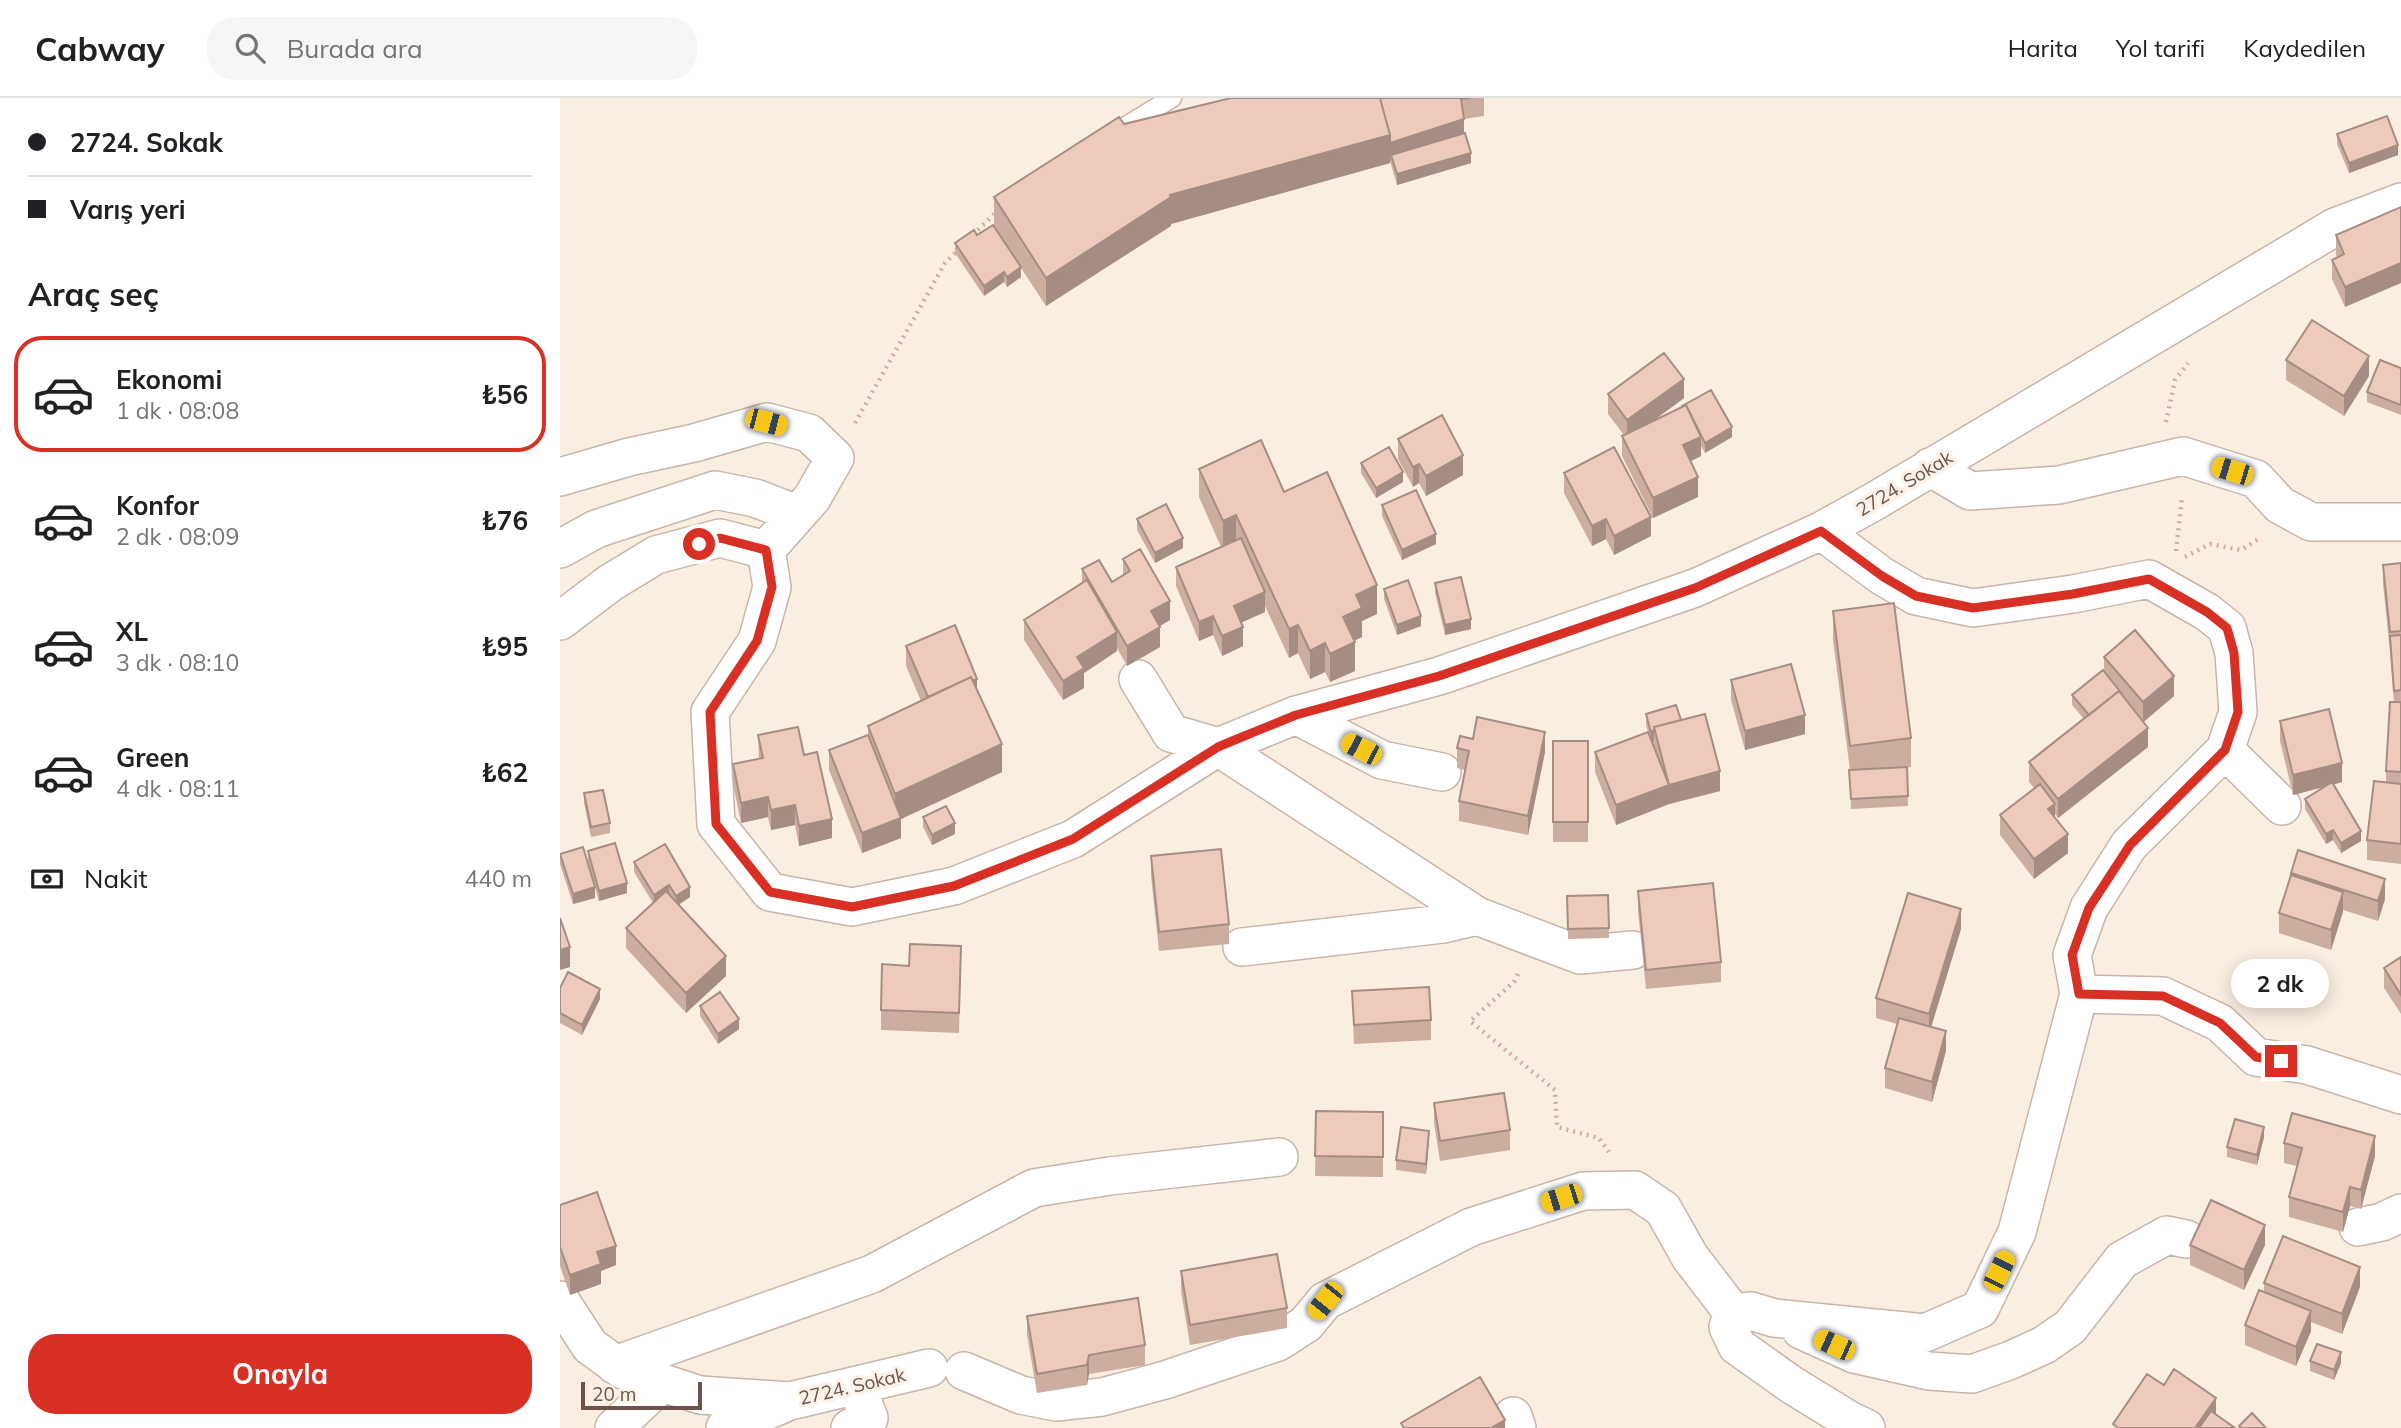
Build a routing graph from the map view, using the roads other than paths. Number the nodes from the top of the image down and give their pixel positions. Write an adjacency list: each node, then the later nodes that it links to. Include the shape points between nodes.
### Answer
1 (1172, 98): 2 (lane)
2 (1099, 144)
3 (2401, 202): 4 (street, 2724. Sokak, via 2335,227)
4 (1930, 467): 7 (street, via 1970,491 2059,485 2183,456 2256,479 2280,505 2311,522); 8 (street, 2724. Sokak)
5 (560, 477): 6 (street, via 766,422 809,433 835,457 812,498)
6 (797, 514): 9 (street, via 755,498 715,490 596,528); 10 (street)
7 (2401, 522)
8 (1821, 531): 13 (street, 2724. Sokak, via 1695,588 1439,676); 15 (street, via 1916,596 1973,608 2149,579 2227,628 2234,653 2238,712)
9 (560, 549)
10 (766, 550): 11 (street, via 720,538 656,555); 14 (street, 2724. Sokak, via 772,587 757,641 710,712 716,824 770,892 852,907 954,886 1073,839)
11 (560, 621)
12 (1138, 679): 14 (street, via 1171,733)
13 (1296, 715): 14 (street, 2724. Sokak); 16 (street, via 1382,761)
14 (1218, 747): 18 (street)
15 (2225, 750): 17 (street); 21 (street, via 2130,845 2089,908 2072,955)
16 (1442, 772)
17 (2282, 806)
18 (1477, 916): 19 (street); 20 (street, via 1580,955)
19 (1242, 947)
20 (1633, 950)
21 (2079, 994): 22 (street, via 2163,996 2220,1023 2256,1057 2306,1065); 29 (street, via 2017,1232 1980,1309 1925,1333)
22 (2401, 1095)
23 (1279, 1157): 30 (street, via 1034,1188 872,1274)
24 (2401, 1213): 25 (street)
25 (2358, 1227)
26 (2186, 1238): 29 (street, via 2167,1235 2122,1260 2070,1327 2044,1345 1972,1374 1929,1371 1854,1354)
27 (560, 1300): 30 (street, 2724. Sokak, via 590,1346)
28 (1733, 1313): 29 (street, via 1751,1311); 32 (street, 2724. Sokak, via 1690,1257 1662,1209 1635,1190 1583,1191 1471,1227 1325,1301 1306,1324 1278,1342 1114,1394 1056,1402 946,1369); 37 (street, via 1728,1327 1737,1346)
29 (1774, 1318)
30 (615, 1365): 31 (street, 2724. Sokak)
31 (661, 1384): 33 (street, 2724. Sokak, via 700,1395); 34 (street)
32 (856, 1387): 33 (street, 2724. Sokak); 36 (street, via 869,1418)
33 (790, 1401): 35 (street)
34 (614, 1428)
35 (725, 1428)
36 (850, 1428)
37 (1866, 1428)

